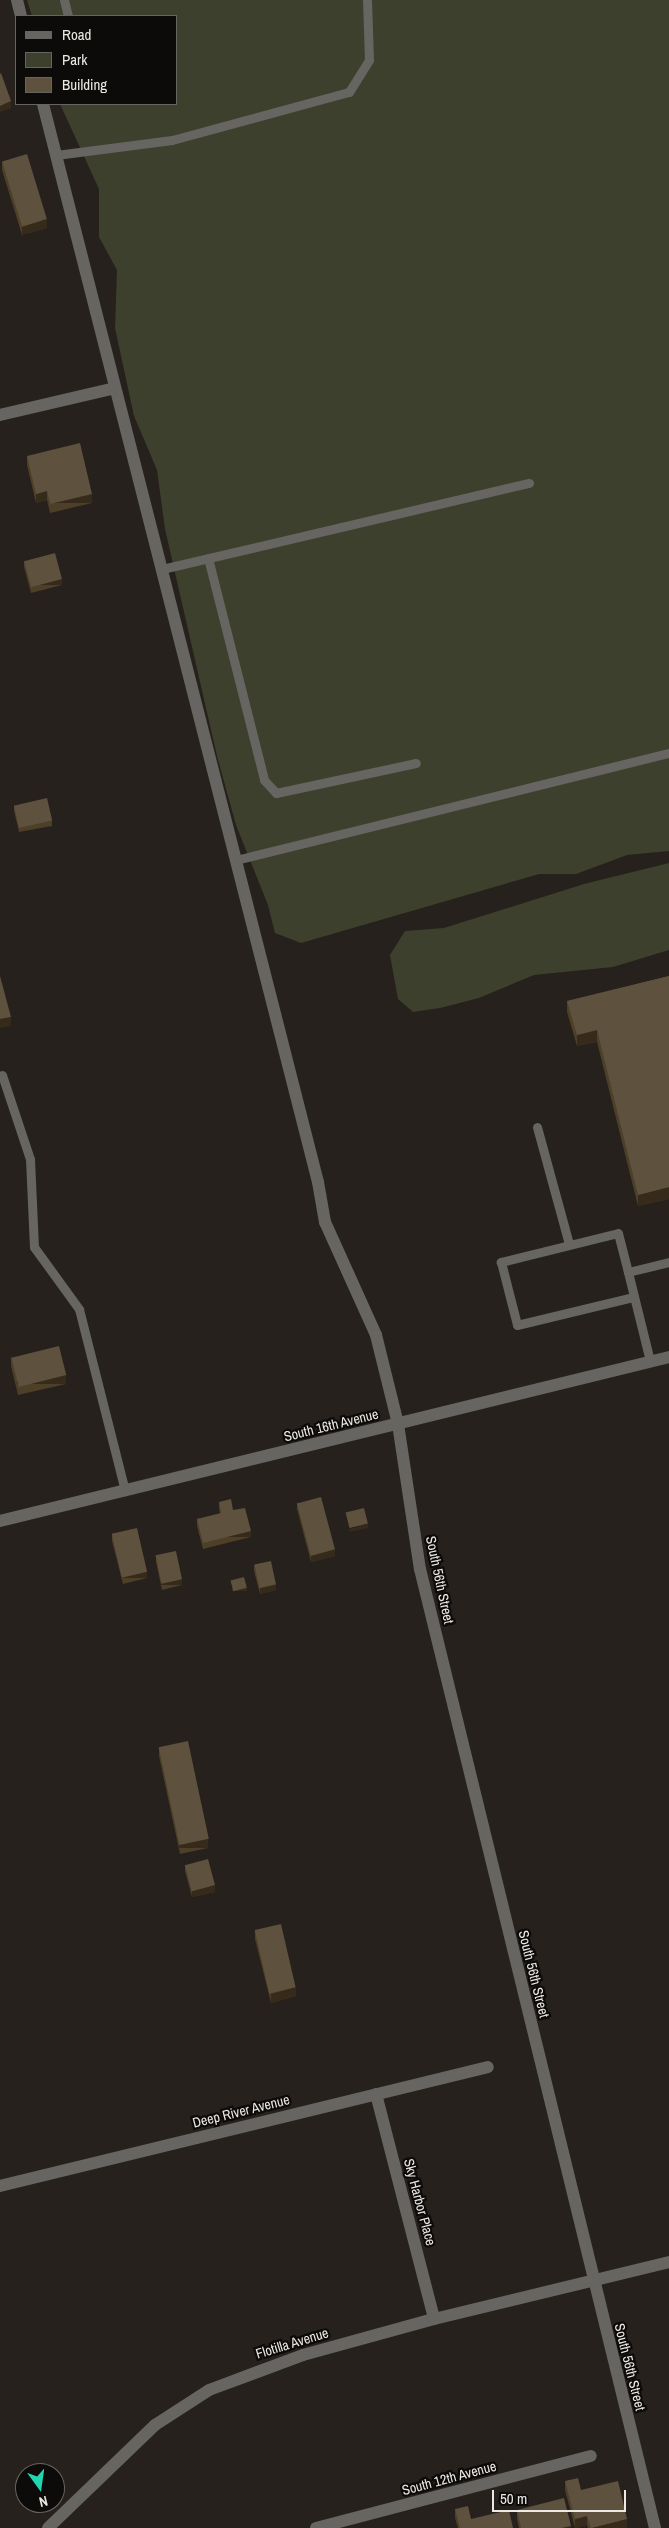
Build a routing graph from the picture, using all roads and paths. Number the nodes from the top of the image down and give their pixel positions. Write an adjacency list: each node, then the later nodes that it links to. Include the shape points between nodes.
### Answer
1 (17, 0): 4 (street)
2 (64, 0): 5 (lane)
3 (367, 0): 7 (lane, via 369,60 349,92 172,140)
4 (21, 15)
5 (68, 15)
6 (43, 105): 7 (street, South 56th Street)
7 (56, 156): 8 (street, South 56th Street)
8 (116, 388): 9 (street); 12 (street, South 56th Street)
9 (0, 415)
10 (529, 483): 11 (lane)
11 (208, 558): 12 (lane); 14 (lane, via 264,780 276,793)
12 (162, 569): 15 (street, South 56th Street)
13 (669, 753): 15 (lane)
14 (416, 763)
15 (236, 860): 24 (street, South 56th Street, via 318,1182 325,1222 376,1335)
16 (2, 1075): 25 (lane, via 30,1159 34,1248 79,1308)
17 (537, 1127): 18 (lane)
18 (569, 1244): 20 (lane, via 618,1233); 21 (lane, via 501,1262 517,1325)
19 (669, 1262): 20 (lane)
20 (628, 1272): 21 (lane)
21 (634, 1297): 23 (lane)
22 (669, 1357): 23 (street, South 16th Avenue)
23 (650, 1362): 24 (street, South 16th Avenue)
24 (398, 1424): 25 (street, South 16th Avenue); 31 (street, South 56th Street, via 420,1569)
25 (125, 1490): 26 (street, South 16th Avenue)
26 (0, 1521)
27 (488, 2067): 28 (street, Deep River Avenue)
28 (376, 2094): 29 (street, Deep River Avenue); 32 (street, Sky Harbor Place)
29 (0, 2186)
30 (669, 2262): 31 (street, Flotilla Avenue)
31 (593, 2281): 32 (street, Flotilla Avenue); 36 (street, South 56th Street)
32 (434, 2318): 34 (street, Flotilla Avenue, via 302,2355 209,2390 154,2425)
33 (591, 2456): 35 (street, South 12th Avenue)
34 (48, 2528)
35 (316, 2528)
36 (655, 2528)

